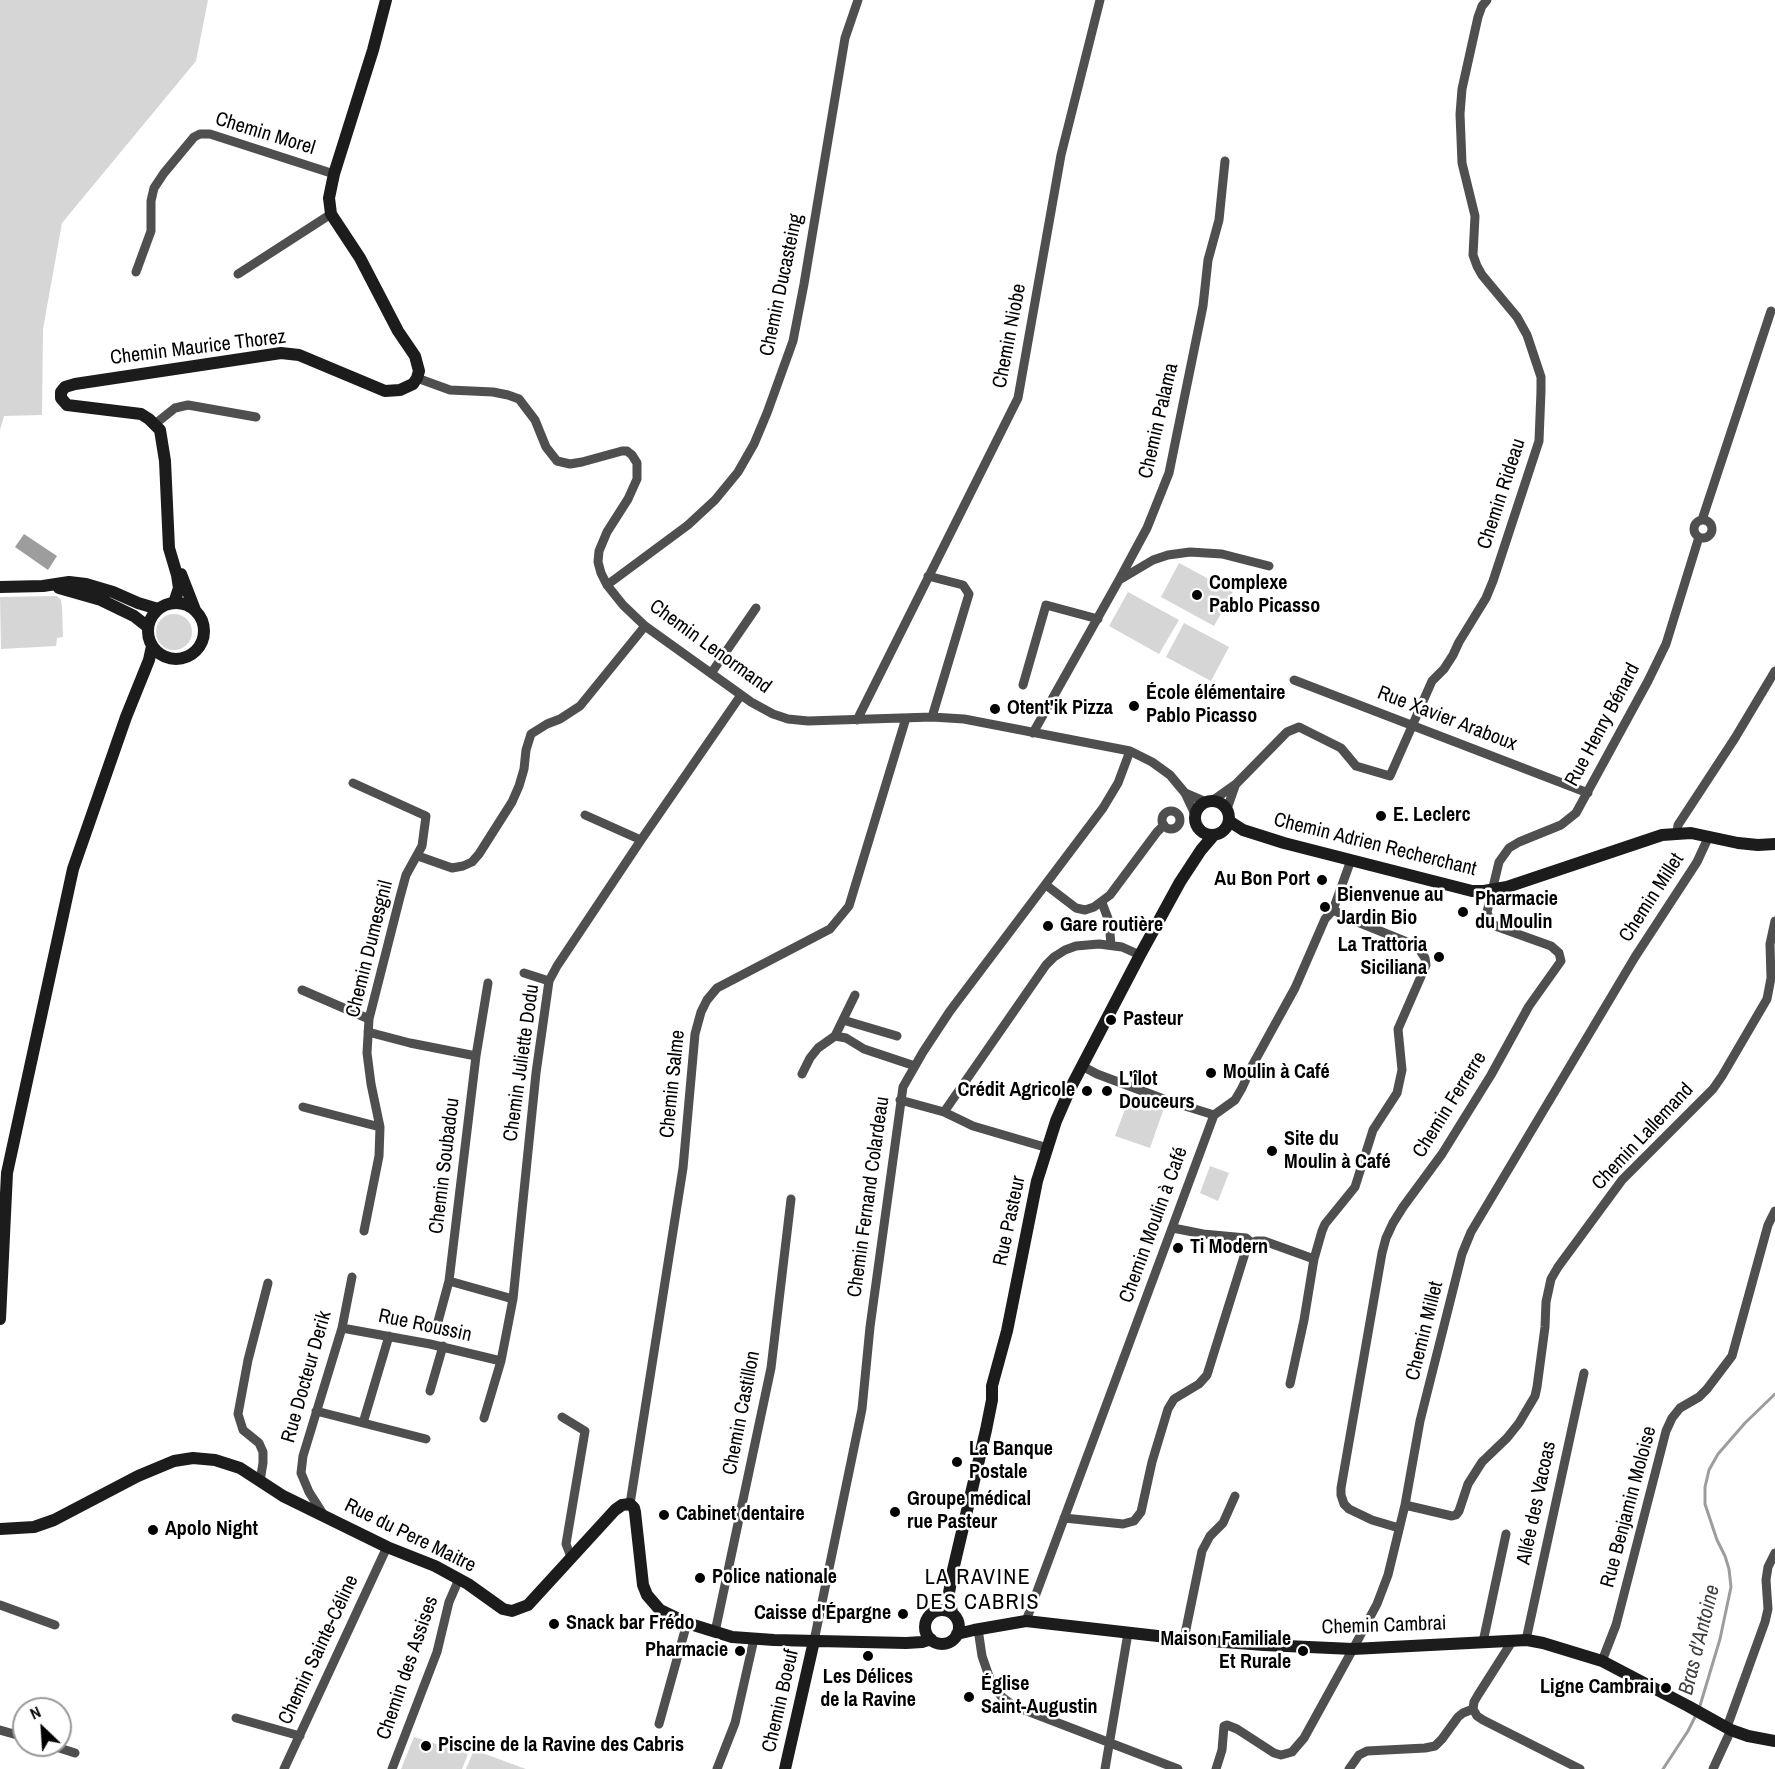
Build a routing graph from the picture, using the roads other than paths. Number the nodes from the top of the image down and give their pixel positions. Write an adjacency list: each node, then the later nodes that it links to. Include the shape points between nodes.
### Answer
1 (386, 0): 6 (main road)
2 (858, 0): 21 (street, Chemin Ducasteing, via 845,38 793,340 754,444 715,500)
3 (1100, 0): 18 (street, Chemin Niobe, via 1061,155 1018,398)
4 (1487, 0): 43 (street, Chemin Rideau, via 1478,17 1461,89 1462,163 1474,216 1473,255 1477,266 1517,317 1540,377 1539,441 1486,598 1444,669 1432,681)
5 (1225, 161): 14 (street, Chemin Palama, via 1219,220 1208,260 1203,306 1169,473)
6 (334, 174): 7 (main road, via 328,198); 8 (street, Chemin Morel, via 200,134 190,140 154,188 152,231)
7 (332, 214): 9 (street); 11 (main road, via 414,356)
8 (136, 272)
9 (238, 274)
10 (1771, 311): 49 (street, Rue Henry Bénard, via 1702,520 1711,528 1707,536 1700,537 1666,644)
11 (417, 378): 13 (main road, Chemin Maurice Thorez, via 407,388 385,391 299,355 281,353 75,384 61,392 62,401 70,406 141,414); 21 (street, Chemin Lenormand, via 450,390 493,392 519,399 557,461 570,464 622,451 632,455 637,463 637,479 599,551 598,562)
12 (256, 417): 13 (street, via 188,405 176,408)
13 (155, 424): 15 (main road, via 163,445)
14 (1136, 549): 16 (street); 19 (street, Chemin Palama)
15 (172, 557): 25 (main road, via 179,588); 28 (main road)
16 (1153, 560): 17 (street, via 1190,552 1222,554); 19 (street)
17 (1269, 566)
18 (928, 576): 40 (street, via 963,585 969,594); 42 (street, Chemin Niobe)
19 (1119, 580): 29 (street, Chemin Palama)
20 (86, 584): 22 (main road); 24 (main road); 27 (main road)
21 (607, 585): 30 (street, Chemin Lenormand)
22 (43, 586): 23 (main road); 24 (main road)
23 (0, 587)
24 (68, 590): 31 (main road, via 111,604)
25 (174, 603): 27 (main road); 28 (main road)
26 (756, 608): 35 (street)
27 (158, 609): 31 (main road)
28 (195, 610): 33 (main road, via 204,626 202,643 190,656)
29 (1098, 619): 38 (street, via 1046,605); 44 (street, Chemin Palama)
30 (645, 626): 35 (street, Chemin Lenormand); 60 (street, via 580,706 531,734 512,802 472,862 452,868)
31 (148, 627): 32 (main road)
32 (152, 646): 33 (main road); 37 (main road)
33 (165, 657): 37 (main road)
34 (1775, 671): 56 (street, via 1678,825)
35 (712, 672): 39 (street, Chemin Lenormand)
36 (1294, 680): 43 (street, Rue Xavier Araboux)
37 (141, 681): 100 (main road, via 73,869 7,1173)
38 (1023, 686)
39 (741, 695): 42 (street, Chemin Lenormand, via 788,720); 58 (street, Chemin Juliette Dodu)
40 (932, 717): 41 (street, Chemin Lenormand); 44 (street, Chemin Lenormand, via 964,719)
41 (906, 718): 42 (street, Chemin Lenormand); 116 (street, Chemin Salme, via 849,906 830,929 717,987 701,1012 695,1034 682,1168)
42 (857, 720)
43 (1413, 725): 47 (street, Chemin Rideau, via 1390,776 1356,766 1341,748 1299,727 1282,736); 49 (street, Rue Xavier Araboux)
44 (1033, 733): 45 (street, Chemin Lenormand)
45 (1130, 751): 48 (street, Chemin Lenormand, via 1170,775); 63 (street, Chemin Fernand Colardeau, via 1111,796)
46 (353, 783): 60 (street, Chemin Dumesgnil, via 426,816)
47 (1236, 784): 50 (street); 53 (street)
48 (1185, 793): 50 (street, Chemin Lenormand); 51 (street, Chemin Lenormand)
49 (1588, 793): 64 (street, Rue Henry Bénard, via 1567,821 1509,848 1499,862)
50 (1209, 801): 51 (main road); 53 (main road, via 1223,804)
51 (1195, 814): 55 (main road)
52 (585, 815): 58 (street)
53 (1223, 824): 55 (main road, via 1208,835); 61 (main road, Chemin Adrien Recherchant); 62 (main road, Rue Pasteur)
54 (1164, 825): 65 (street)
55 (1200, 830): 62 (main road, Rue Pasteur)
56 (1677, 833): 57 (main road, Chemin Adrien Recherchant); 64 (main road, Chemin Adrien Recherchant)
57 (1709, 836): 59 (main road, Chemin Adrien Recherchant, via 1738,843); 117 (street, Chemin Millet, via 1698,862 1635,957 1471,1232 1420,1421)
58 (641, 840): 71 (street, Chemin Juliette Dodu)
59 (1775, 844)
60 (418, 856): 75 (street, Chemin Dumesgnil, via 406,875)
61 (1352, 860): 64 (main road, Chemin Adrien Recherchant, via 1452,887); 66 (street)
62 (1180, 882): 69 (main road, Rue Pasteur)
63 (1046, 885): 65 (street, via 1076,908 1085,910); 81 (street, Chemin Fernand Colardeau, via 950,1011)
64 (1493, 890): 120 (street, Chemin Ferrerre, via 1487,912 1491,922 1551,946 1559,952 1561,961 1529,1006 1491,1076 1386,1238 1341,1495 1349,1509)
65 (1102, 903): 68 (street, via 1109,921)
66 (1333, 909): 87 (street, via 1242,1088 1235,1100); 95 (street, via 1417,946 1426,965 1398,1029 1402,1070 1397,1093 1373,1130 1355,1187 1325,1224)
67 (1775, 921): 117 (street, Chemin Lallemand, via 1767,999 1722,1076 1622,1180 1551,1279 1538,1387 1519,1423 1482,1462 1456,1515)
68 (1111, 945): 69 (street); 86 (street, via 1076,946 1046,965)
69 (1140, 955): 82 (main road, Rue Pasteur)
70 (524, 973): 71 (street)
71 (549, 981): 99 (street, Chemin Juliette Dodu)
72 (488, 983): 80 (street, Chemin Soubadou)
73 (302, 990): 75 (street)
74 (855, 994): 76 (street)
75 (369, 1019): 77 (street, Chemin Dumesgnil)
76 (843, 1020): 78 (street); 79 (street)
77 (368, 1032): 80 (street); 88 (street, Chemin Dumesgnil, via 367,1053)
78 (835, 1036): 81 (street); 83 (street, via 814,1053)
79 (897, 1036)
80 (476, 1056): 97 (street, Chemin Soubadou)
81 (915, 1065): 84 (street, Chemin Fernand Colardeau)
82 (1082, 1066): 87 (street); 89 (main road, Rue Pasteur)
83 (802, 1074)
84 (900, 1100): 86 (street); 140 (street, Chemin Fernand Colardeau, via 862,1408)
85 (303, 1107): 88 (street)
86 (944, 1112): 89 (street, via 973,1126)
87 (1214, 1115): 92 (street, Chemin Moulin à Café)
88 (380, 1127): 93 (street, Chemin Dumesgnil, via 379,1156)
89 (1048, 1148): 129 (main road, Rue Pasteur, via 1037,1181 949,1593)
90 (791, 1199): 134 (street, Chemin Castillon, via 771,1368)
91 (1775, 1211): 143 (street, Rue Benjamin Moloise, via 1732,1356 1699,1397 1680,1408 1666,1431 1616,1625)
92 (1173, 1228): 94 (street, via 1246,1238); 119 (street, Chemin Moulin à Café)
93 (364, 1231)
94 (1252, 1243): 95 (street, via 1264,1241); 119 (street, via 1246,1250 1207,1376 1179,1395 1168,1409 1137,1519 1123,1524)
95 (1314, 1259): 107 (street)
96 (352, 1277): 101 (street, Rue Docteur Derik)
97 (449, 1281): 99 (street); 102 (street, Chemin Soubadou)
98 (268, 1283): 114 (street, via 238,1414 243,1430 263,1452)
99 (513, 1299): 105 (street, Chemin Juliette Dodu)
100 (0, 1319)
101 (342, 1328): 103 (street, Rue Roussin); 109 (street, Rue Docteur Derik)
102 (436, 1329)
103 (389, 1336): 104 (street, Rue Roussin); 112 (street)
104 (443, 1346): 105 (street, Rue Roussin); 108 (street)
105 (501, 1361): 111 (street, Chemin Juliette Dodu)
106 (1584, 1373): 139 (street, Allée des Vacoas)
107 (1290, 1384)
108 (430, 1391)
109 (316, 1411): 112 (street); 118 (street, Rue Docteur Derik, via 302,1473)
110 (562, 1417): 125 (street, via 585,1431 566,1544)
111 (484, 1418)
112 (363, 1423): 113 (street)
113 (426, 1438)
114 (260, 1481): 118 (main road, Rue du Pere Maitre); 121 (main road, Rue du Pere Maitre, via 240,1468 215,1460 184,1459 138,1476 54,1520 34,1527)
115 (1235, 1496): 138 (street, via 1223,1522 1202,1551)
116 (630, 1504): 125 (main road, Rue du Pere Maitre, via 615,1510); 131 (main road, via 635,1512 647,1594 660,1610)
117 (1405, 1505): 120 (street, Chemin Millet)
118 (325, 1517): 123 (main road, Rue du Pere Maitre)
119 (1064, 1518): 130 (street, Chemin Moulin à Café)
120 (1400, 1528): 142 (street, Chemin Millet, via 1383,1590)
121 (0, 1529)
122 (1506, 1534): 141 (street)
123 (387, 1547): 126 (main road, Rue du Pere Maitre); 148 (street, Chemin Sainte-Céline)
124 (1775, 1553): 128 (street, via 1766,1580)
125 (571, 1557): 126 (main road, Rue du Pere Maitre, via 528,1605 516,1610 503,1609)
126 (459, 1579): 154 (street, Chemin des Assises)
127 (0, 1605): 132 (street)
128 (1771, 1607): 147 (street)
129 (952, 1620): 133 (main road); 136 (main road, Rue Pasteur, via 931,1615 926,1624); 136 (main road, via 952,1641 943,1644)
130 (1026, 1621): 133 (main road, Chemin Cambrai); 135 (main road, Chemin Cambrai)
131 (687, 1623): 134 (main road); 146 (street)
132 (55, 1625)
133 (976, 1630): 150 (street, via 992,1685 1002,1697 1014,1706)
134 (715, 1632): 137 (main road)
135 (1128, 1633): 138 (main road, Chemin Cambrai); 150 (street)
136 (928, 1634): 140 (main road, via 922,1642)
137 (754, 1639): 140 (main road); 155 (street, via 735,1723)
138 (1184, 1639): 142 (main road, Chemin Cambrai)
139 (1520, 1640): 141 (main road, Chemin Cambrai); 143 (main road, Chemin Cambrai); 144 (street, via 1478,1695)
140 (814, 1641): 156 (main road, Chemin Boeuf)
141 (1483, 1642): 142 (main road, Chemin Cambrai)
142 (1353, 1649): 159 (street, Chemin Millet, via 1304,1738 1292,1752 1274,1753 1227,1725)
143 (1602, 1661): 147 (main road, Chemin Cambrai)
144 (1473, 1709): 160 (street, via 1462,1713 1435,1746 1367,1751); 161 (street, via 1482,1720)
145 (236, 1718): 148 (street)
146 (659, 1724)
147 (1729, 1729): 149 (main road, Chemin Cambrai); 162 (street)
148 (300, 1736): 153 (street, Chemin Sainte-Céline)
149 (1775, 1741)
150 (1109, 1743): 157 (street); 158 (street)
151 (72, 1752): 152 (street)
152 (75, 1753)
153 (284, 1769)
154 (392, 1769)
155 (717, 1769)
156 (785, 1769)
157 (1105, 1769)
158 (1178, 1769)
159 (1216, 1769)
160 (1349, 1769)
161 (1580, 1769)
162 (1713, 1769)

